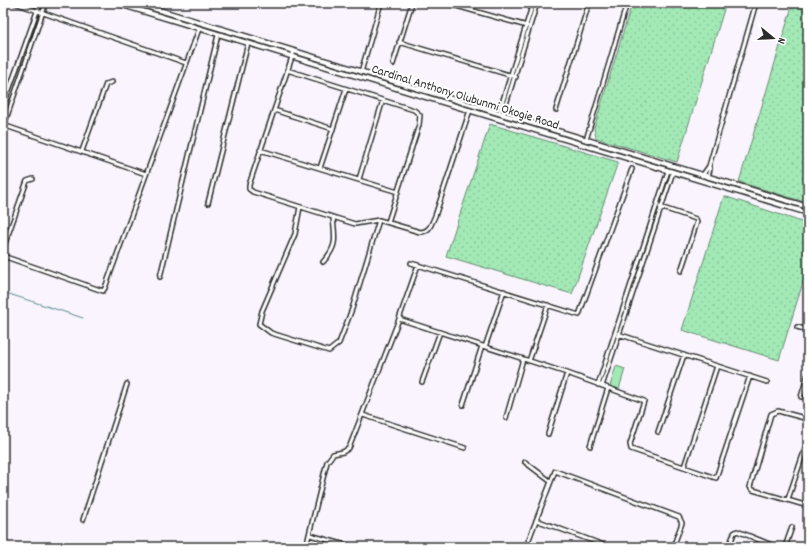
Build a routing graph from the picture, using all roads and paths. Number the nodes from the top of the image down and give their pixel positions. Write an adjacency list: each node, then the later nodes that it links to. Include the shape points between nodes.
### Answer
1 (15, 3): 14 (street)
2 (40, 3): 14 (street)
3 (46, 3): 15 (street)
4 (116, 3): 18 (street, Cardinal Anthony Olubunmi Okogie Road)
5 (136, 3): 22 (street, Cardinal Anthony Olubunmi Okogie Road)
6 (381, 3): 27 (street)
7 (412, 3): 20 (street)
8 (446, 3): 16 (street)
9 (533, 3): 16 (street)
10 (537, 3): 17 (street)
11 (589, 3): 36 (street)
12 (627, 3): 42 (street)
13 (756, 3): 45 (street)
14 (37, 11): 15 (street); 33 (street)
15 (43, 13): 24 (street); 39 (street)
16 (525, 26): 17 (street); 28 (street)
17 (530, 27): 29 (street)
18 (199, 29): 19 (street, Cardinal Anthony Olubunmi Okogie Road); 24 (street)
19 (218, 35): 21 (street, Cardinal Anthony Olubunmi Okogie Road); 70 (street)
20 (399, 42): 25 (street); 28 (street)
21 (248, 44): 23 (street, Cardinal Anthony Olubunmi Okogie Road); 55 (street)
22 (294, 51): 23 (street); 27 (street, Cardinal Anthony Olubunmi Okogie Road)
23 (292, 57): 26 (street); 35 (street, Cardinal Anthony Olubunmi Okogie Road)
24 (186, 63): 49 (street)
25 (393, 64)
26 (287, 70): 31 (street); 34 (street)
27 (361, 72): 37 (street, Cardinal Anthony Olubunmi Okogie Road)
28 (511, 75): 29 (street); 37 (street)
29 (516, 76): 37 (street)
30 (112, 82): 44 (street, via 106,84)
31 (346, 88): 32 (street); 41 (street)
32 (383, 100): 53 (street); 54 (street, via 414,110 420,115)
33 (3, 107)
34 (274, 110): 41 (street); 43 (street)
35 (470, 110): 40 (street, Cardinal Anthony Olubunmi Okogie Road); 63 (street, via 428,230 420,232)
36 (556, 110)
37 (501, 114): 38 (street, Cardinal Anthony Olubunmi Okogie Road)
38 (529, 122): 40 (street); 42 (street, Cardinal Anthony Olubunmi Okogie Road)
39 (3, 125): 44 (street)
40 (527, 128): 48 (street, Cardinal Anthony Olubunmi Okogie Road)
41 (333, 129): 46 (street)
42 (586, 140): 50 (street, Cardinal Anthony Olubunmi Okogie Road)
43 (260, 150): 46 (street); 57 (street, via 249,190)
44 (82, 151): 49 (street)
45 (709, 166): 50 (street); 51 (street)
46 (320, 168): 53 (street)
47 (632, 169): 72 (street, via 580,315)
48 (670, 172): 56 (street); 59 (street); 60 (street, Cardinal Anthony Olubunmi Okogie Road)
49 (146, 174): 65 (street, via 103,291)
50 (702, 176): 51 (street, Cardinal Anthony Olubunmi Okogie Road)
51 (708, 177): 58 (street, Cardinal Anthony Olubunmi Okogie Road)
52 (33, 179): 64 (street, via 27,181)
53 (359, 179): 54 (street)
54 (398, 192): 63 (street)
55 (208, 203)
56 (656, 206): 59 (street); 77 (street)
57 (300, 207): 61 (street); 62 (street, via 295,234 262,311 259,324 271,333 329,351 339,343 352,309)
58 (808, 207)
59 (661, 208): 69 (street, via 696,219 697,222); 78 (street)
60 (808, 213)
61 (333, 218): 62 (street, via 355,224); 66 (street, via 336,239 331,253)
62 (379, 220): 63 (street)
63 (388, 222)
64 (3, 249)
65 (3, 256)
66 (323, 262)
67 (411, 263): 68 (street)
68 (418, 265): 71 (street); 73 (street)
69 (681, 271)
70 (160, 277)
71 (504, 291): 72 (street); 79 (street)
72 (548, 305): 82 (street)
73 (399, 319): 76 (street); 95 (street)
74 (797, 327): 75 (street)
75 (808, 330)
76 (440, 332): 79 (street); 87 (street)
77 (615, 332): 78 (street); 90 (street)
78 (619, 334): 80 (street); 91 (street)
79 (484, 346): 81 (street); 94 (street)
80 (684, 356): 83 (street); 98 (street)
81 (524, 359): 82 (street); 96 (street)
82 (528, 361): 84 (street)
83 (717, 366): 86 (street); 104 (street)
84 (567, 373): 90 (street); 99 (street)
85 (808, 374): 93 (street)
86 (750, 376): 88 (street); 104 (street, via 716,478)
87 (422, 382)
88 (767, 382)
89 (127, 384): 108 (street)
90 (598, 385): 91 (street)
91 (602, 386): 92 (street)
92 (608, 388): 101 (street); 104 (street, via 644,401 630,444 631,449)
93 (801, 397)
94 (463, 405)
95 (363, 415): 102 (street); 111 (street, via 349,448 333,454 327,462)
96 (506, 418)
97 (808, 419): 106 (street, via 778,411 771,414 750,482 753,490)
98 (658, 432)
99 (548, 434)
100 (808, 440): 106 (street)
101 (590, 446)
102 (465, 448)
103 (525, 462): 105 (street)
104 (684, 468)
105 (550, 481): 109 (street); 116 (street, via 555,471 563,473 679,517 682,520)
106 (788, 499): 107 (street)
107 (808, 506)
108 (83, 520)
109 (536, 520): 114 (street); 115 (street)
110 (792, 527): 119 (street)
111 (310, 534): 112 (street); 113 (street)
112 (306, 547)
113 (353, 547)
114 (526, 547)
115 (609, 547)
116 (673, 547)
117 (729, 547): 118 (street, via 737,531)
118 (777, 547)
119 (784, 547)

